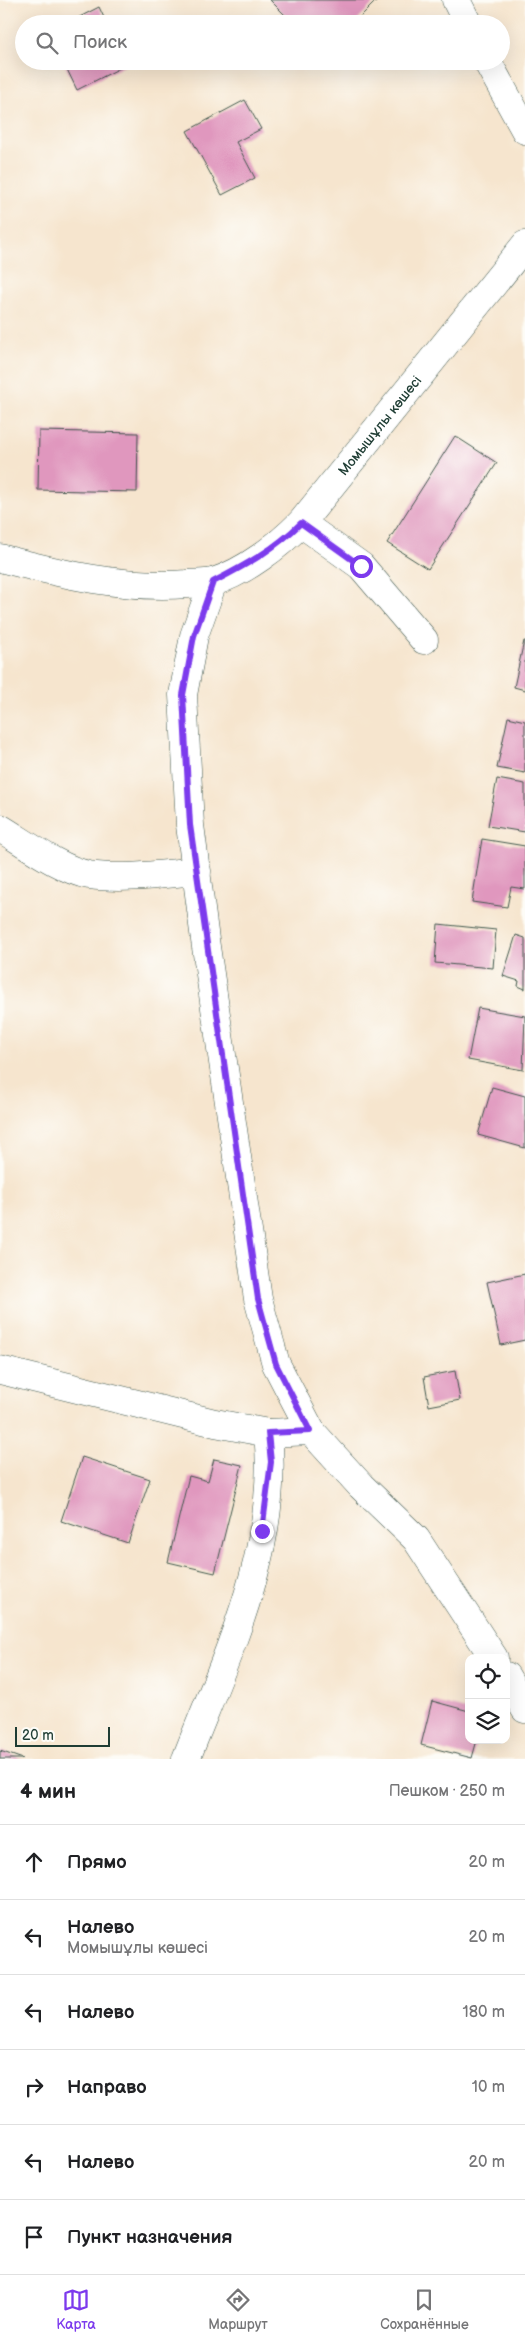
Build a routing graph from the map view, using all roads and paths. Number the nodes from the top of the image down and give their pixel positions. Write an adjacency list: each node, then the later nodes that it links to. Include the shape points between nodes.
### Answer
1 (456, 0): 2 (street)
2 (464, 15)
3 (492, 70): 4 (street)
4 (525, 130)
5 (525, 245): 6 (street, Момышұлы көшесі)
6 (301, 523): 8 (street, Момышұлы көшесі, via 262,556); 9 (street, via 361,566)
7 (0, 558): 8 (street, via 131,585)
8 (213, 582): 11 (street, via 194,636 183,695 190,825)
9 (424, 640)
10 (0, 828): 11 (street, via 61,864 88,874 140,876)
11 (197, 871): 13 (street, via 258,1299 276,1364)
12 (0, 1370): 14 (street)
13 (310, 1431): 14 (street); 15 (street, via 416,1539)
14 (268, 1433): 18 (street, via 271,1462 268,1492 252,1585)
15 (491, 1654)
16 (510, 1683): 17 (street)
17 (525, 1709)
18 (186, 1759)

